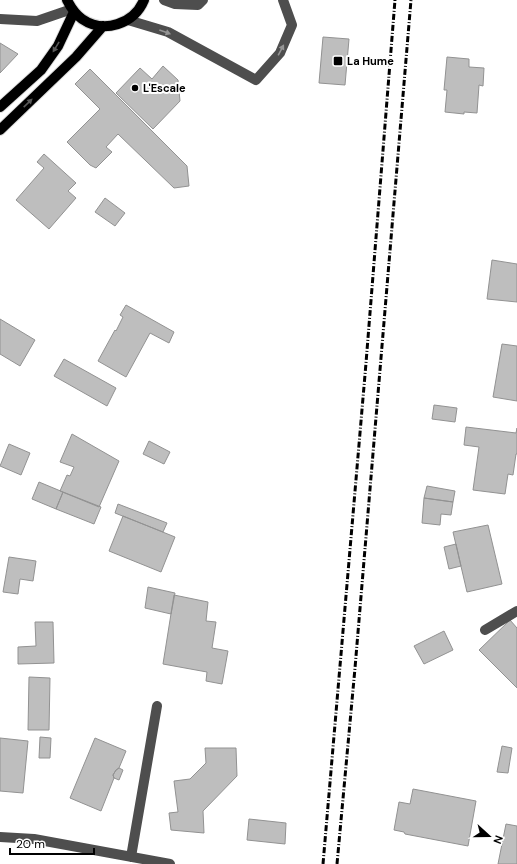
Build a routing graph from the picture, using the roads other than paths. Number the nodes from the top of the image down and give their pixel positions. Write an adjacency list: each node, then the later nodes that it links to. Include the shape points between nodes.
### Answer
1 (144, 0): 7 (main road)
2 (164, 0): 3 (street, via 175,4 198,5)
3 (203, 0)
4 (283, 0): 7 (street, one-way to 4, via 168,32 256,80 280,53 292,25)
5 (71, 7): 6 (street, via 37,21); 8 (main road, via 82,19); 9 (main road, one-way to 9, via 58,46 41,70)
6 (0, 19)
7 (128, 20): 8 (main road, via 112,26)
8 (103, 26): 10 (main road, one-way to 8, via 76,57)
9 (0, 107)
10 (0, 130)
11 (517, 611): 12 (street)
12 (485, 630)
13 (156, 706): 15 (street)
14 (0, 838): 15 (street, via 34,839)
15 (131, 857): 16 (street)
16 (170, 864)

